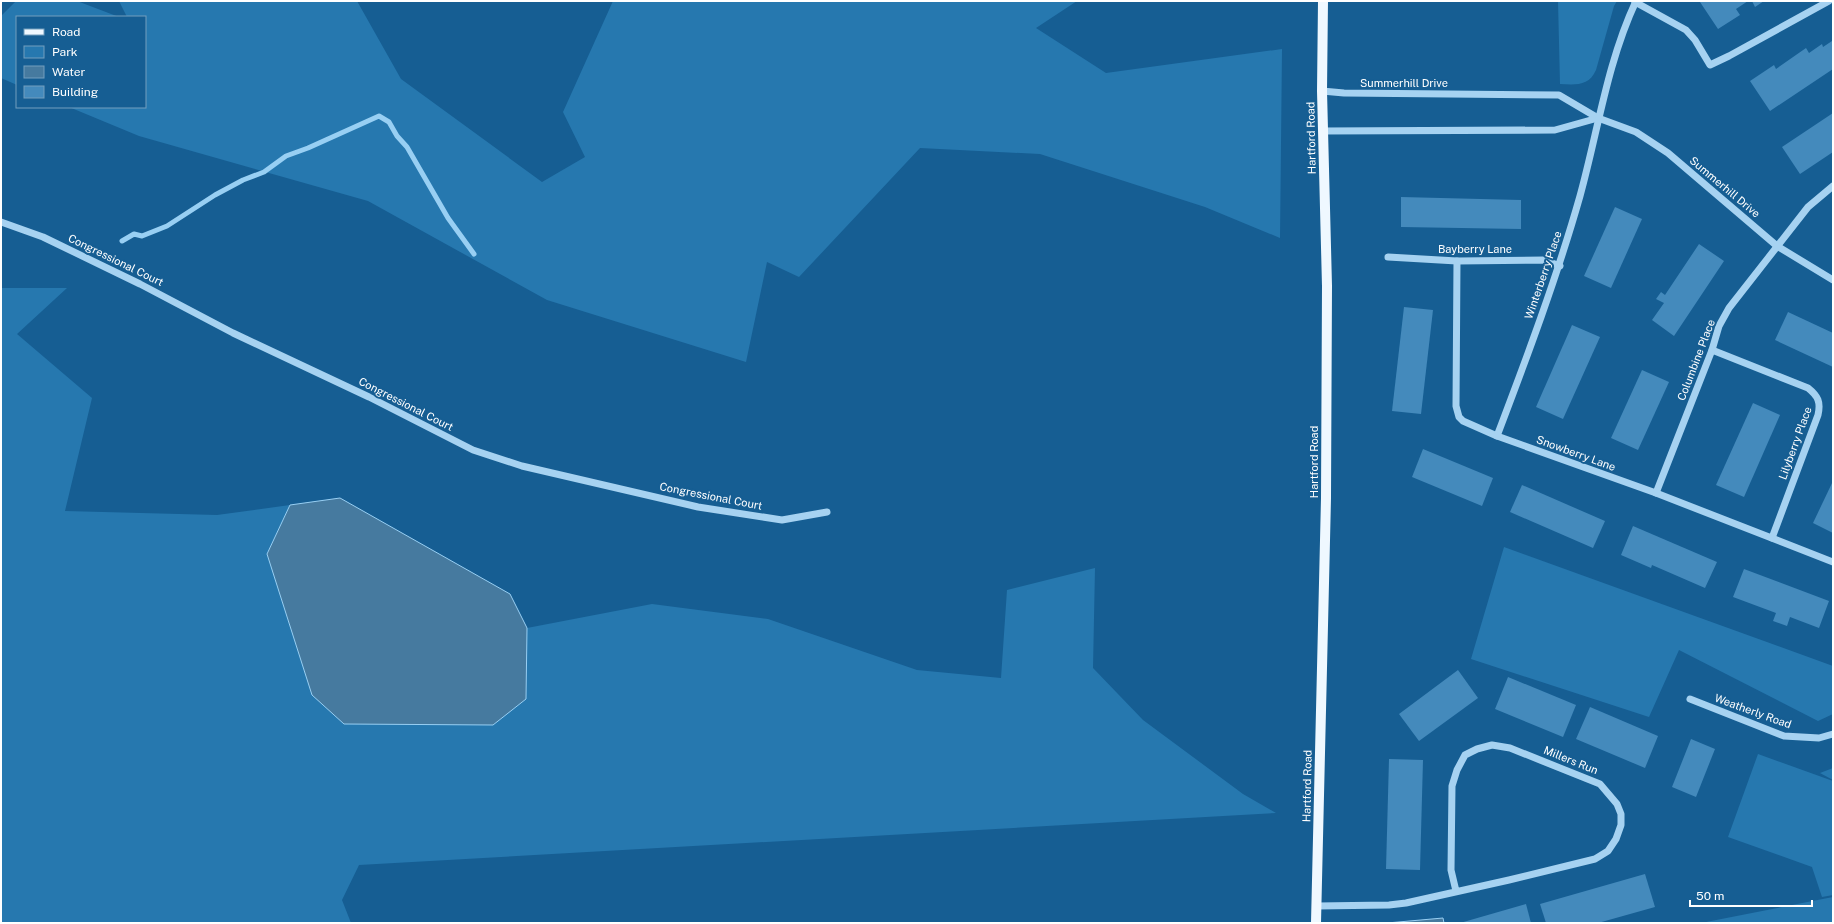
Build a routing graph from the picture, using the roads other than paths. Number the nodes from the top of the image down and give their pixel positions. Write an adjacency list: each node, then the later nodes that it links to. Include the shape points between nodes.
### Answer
1 (1323, 1): 4 (main road, Hartford Road)
2 (1829, 1): 3 (street, via 1710,65 1686,30)
3 (1636, 2): 5 (street, via 1610,72)
4 (1322, 91): 5 (street, Summerhill Drive, via 1559,95); 6 (main road, Hartford Road)
5 (1598, 118): 6 (street, via 1555,130); 9 (street, Summerhill Drive, via 1636,132 1657,145); 12 (street, Winterberry Place, via 1581,194)
6 (1323, 132): 23 (main road, Hartford Road, via 1327,286 1326,490)
7 (1833, 186): 9 (street, Columbine Place, via 1808,207)
8 (1, 222): 17 (street, Congressional Court, via 43,237 473,450 522,466 698,507 782,520)
9 (1777, 246): 13 (street, Summerhill Drive); 14 (street, Columbine Place, via 1729,308 1719,326)
10 (1388, 257): 11 (street, Bayberry Lane)
11 (1457, 261): 12 (street, Bayberry Lane, via 1544,260); 15 (street, Snowberry Lane, via 1457,412 1462,421)
12 (1560, 266): 15 (street, Winterberry Place)
13 (1833, 280)
14 (1712, 350): 16 (street, Columbine Place); 18 (street, Lilyberry Place, via 1808,388 1818,399 1818,415)
15 (1497, 436): 16 (street, Snowberry Lane)
16 (1656, 494): 18 (street, Snowberry Lane)
17 (827, 512)
18 (1772, 538): 19 (street, Snowberry Lane)
19 (1833, 562)
20 (1690, 699): 21 (street, Weatherly Road, via 1784,736 1819,738)
21 (1833, 734)
22 (1456, 891): 22 (street, Millers Run, via 1595,858 1608,850 1616,840 1621,826 1621,814 1617,804 1600,784 1510,748 1492,745 1465,755 1452,786 1451,870); 23 (street, Millers Run, via 1389,905)
23 (1317, 906): 24 (main road, Hartford Road)
24 (1316, 923)

